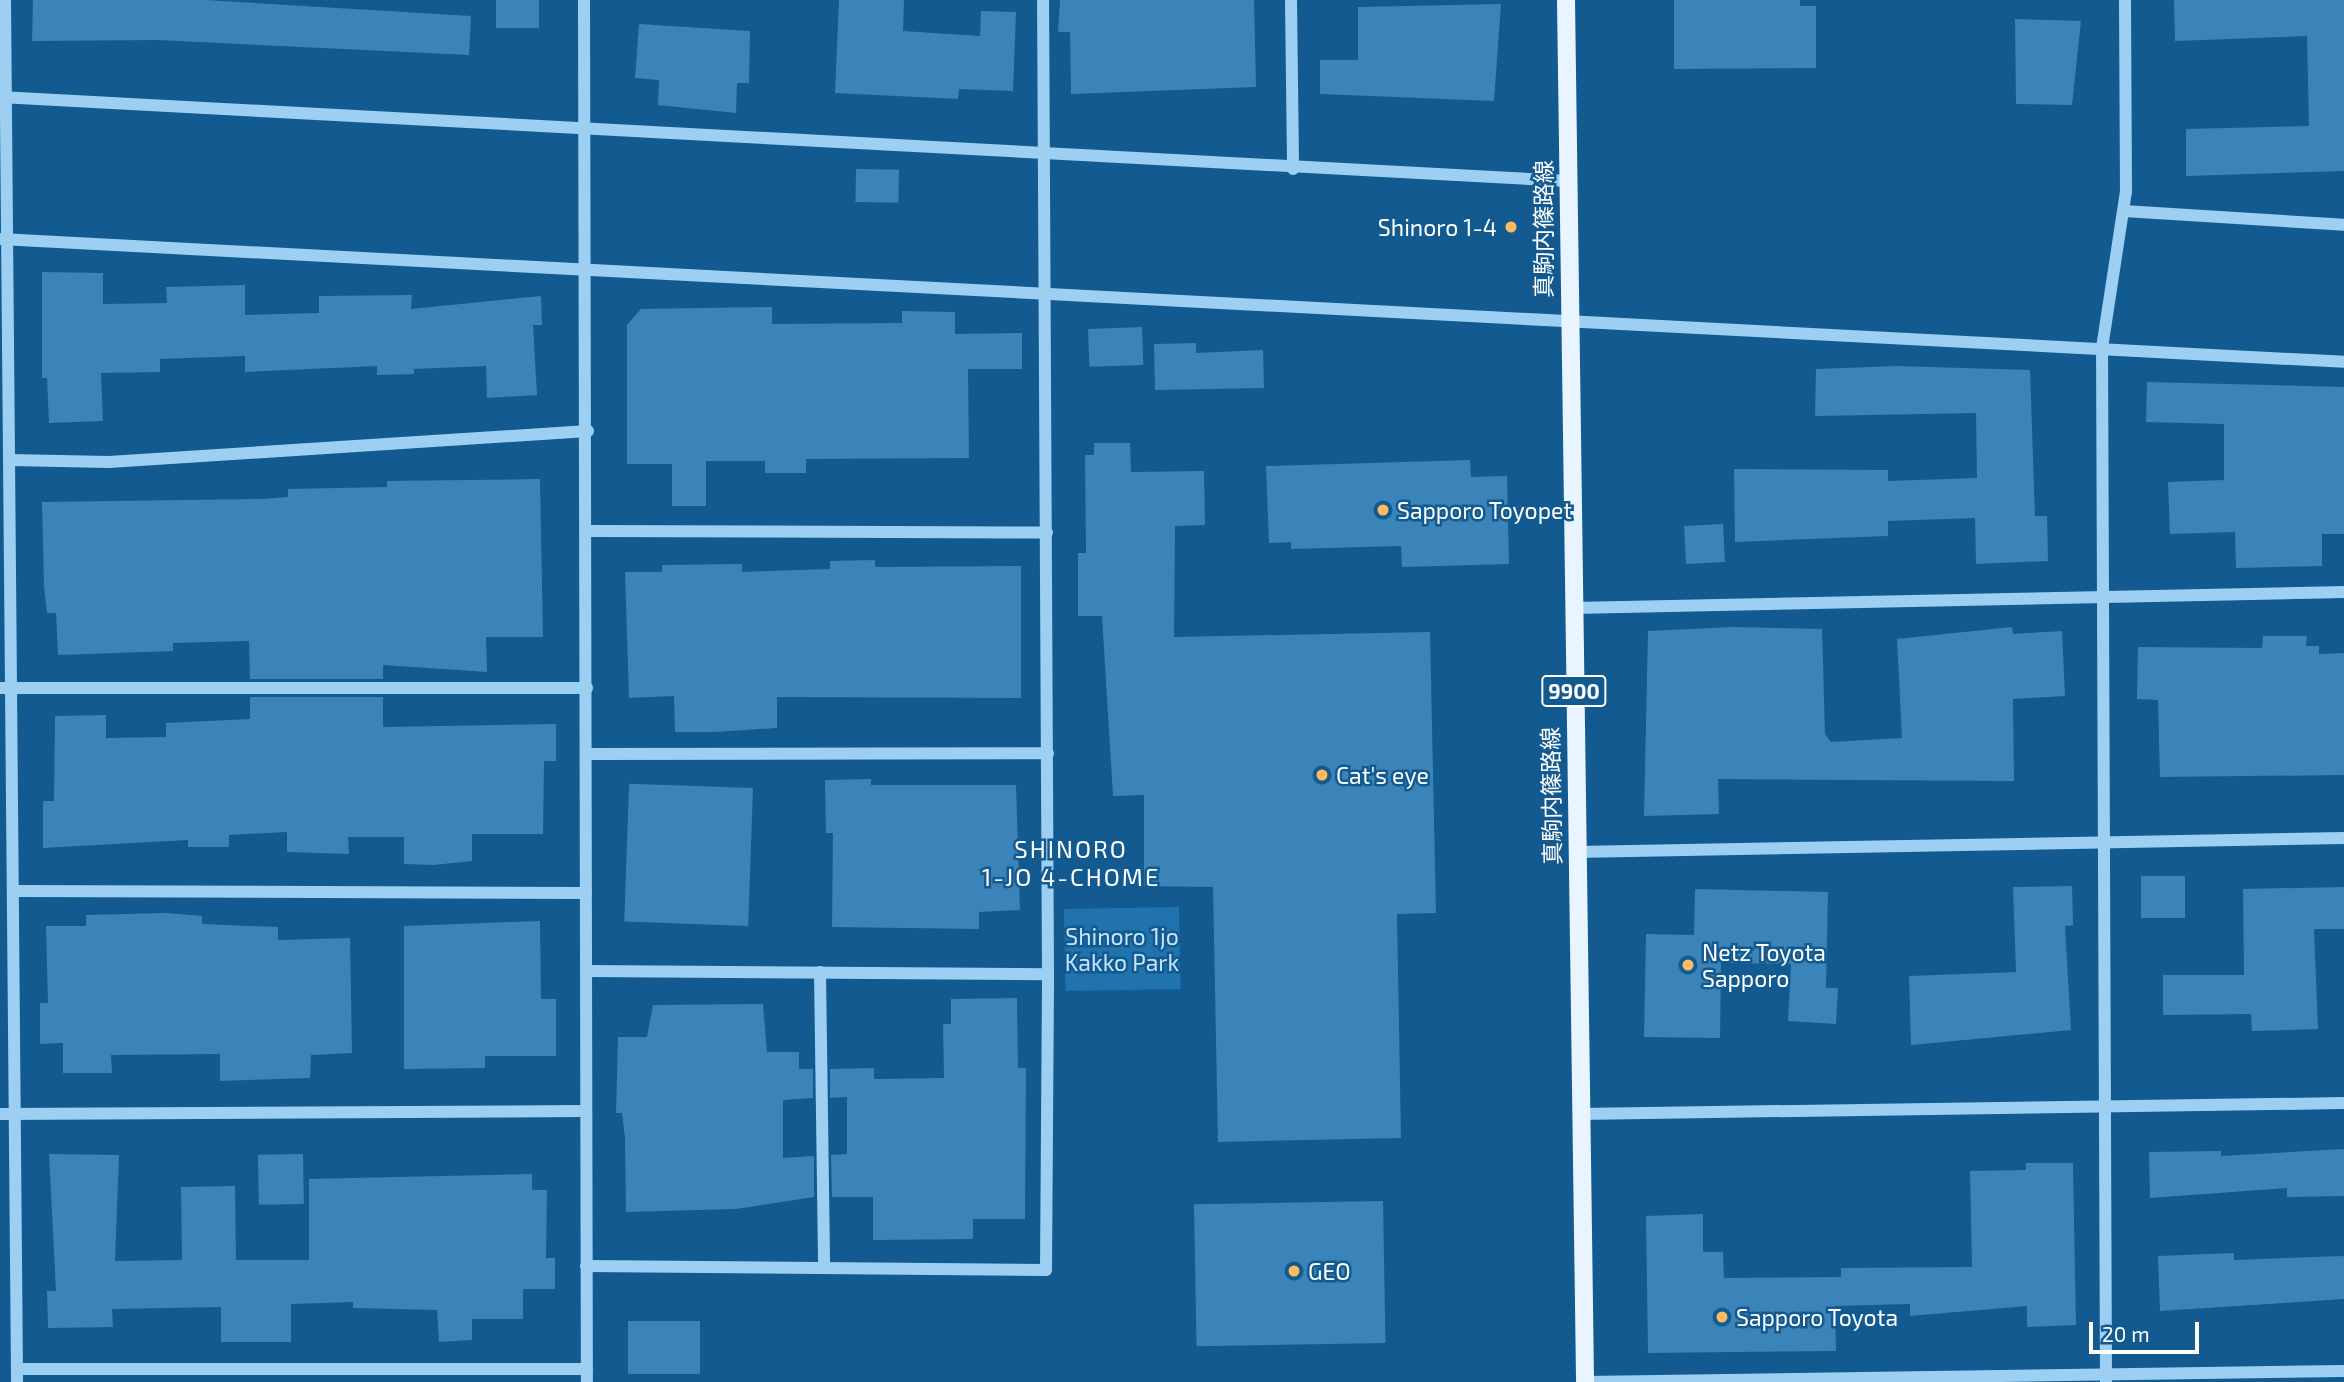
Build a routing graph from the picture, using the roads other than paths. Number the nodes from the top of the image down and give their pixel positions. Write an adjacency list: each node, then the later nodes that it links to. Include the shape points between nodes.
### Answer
1 (5, 0): 7 (street)
2 (584, 0): 8 (street)
3 (1044, 0): 9 (street)
4 (1291, 0): 10 (street)
5 (1566, 0): 11 (main road, 真駒内篠路線 / 9900)
6 (2125, 0): 12 (street)
7 (3, 98): 8 (street); 14 (street)
8 (586, 128): 9 (street); 15 (street)
9 (1045, 156): 10 (street); 16 (street)
10 (1293, 169): 11 (street)
11 (1568, 181): 17 (main road, 真駒内篠路線 / 9900)
12 (2123, 211): 13 (street); 18 (street)
13 (2344, 225)
14 (4, 239): 15 (street); 21 (street)
15 (588, 268): 16 (street); 20 (street)
16 (1046, 291): 17 (street); 23 (street)
17 (1568, 322): 18 (street); 26 (main road, 真駒内篠路線 / 9900)
18 (2102, 348): 19 (street); 25 (street)
19 (2344, 362)
20 (588, 431): 21 (street, via 109,463); 22 (street)
21 (10, 460): 27 (street)
22 (588, 531): 23 (street); 28 (street)
23 (1047, 533): 29 (street)
24 (2344, 592): 25 (street)
25 (2103, 595): 26 (street); 32 (street)
26 (1573, 608): 33 (main road, 真駒内篠路線 / 9900)
27 (6, 688): 28 (street); 34 (street)
28 (587, 688): 30 (street)
29 (1048, 753): 30 (street); 38 (street)
30 (587, 754): 35 (street)
31 (2344, 838): 32 (street)
32 (2104, 841): 33 (street); 40 (street)
33 (1576, 852): 44 (main road, 真駒内篠路線 / 9900)
34 (14, 891): 35 (street); 42 (street)
35 (586, 893): 36 (street)
36 (586, 971): 37 (street); 41 (street)
37 (820, 972): 38 (street); 46 (street)
38 (1048, 974): 46 (street, via 1046,1270)
39 (2344, 1103): 40 (street)
40 (2105, 1106): 44 (street); 50 (street)
41 (586, 1111): 42 (street); 45 (street)
42 (16, 1113): 43 (street); 48 (street)
43 (0, 1114)
44 (1579, 1114): 51 (main road, 真駒内篠路線 / 9900)
45 (586, 1266): 46 (street); 49 (street)
46 (824, 1268)
47 (2344, 1371): 50 (street)
48 (17, 1375): 49 (street)
49 (587, 1376)
50 (2106, 1378): 51 (street)
51 (1585, 1382)

